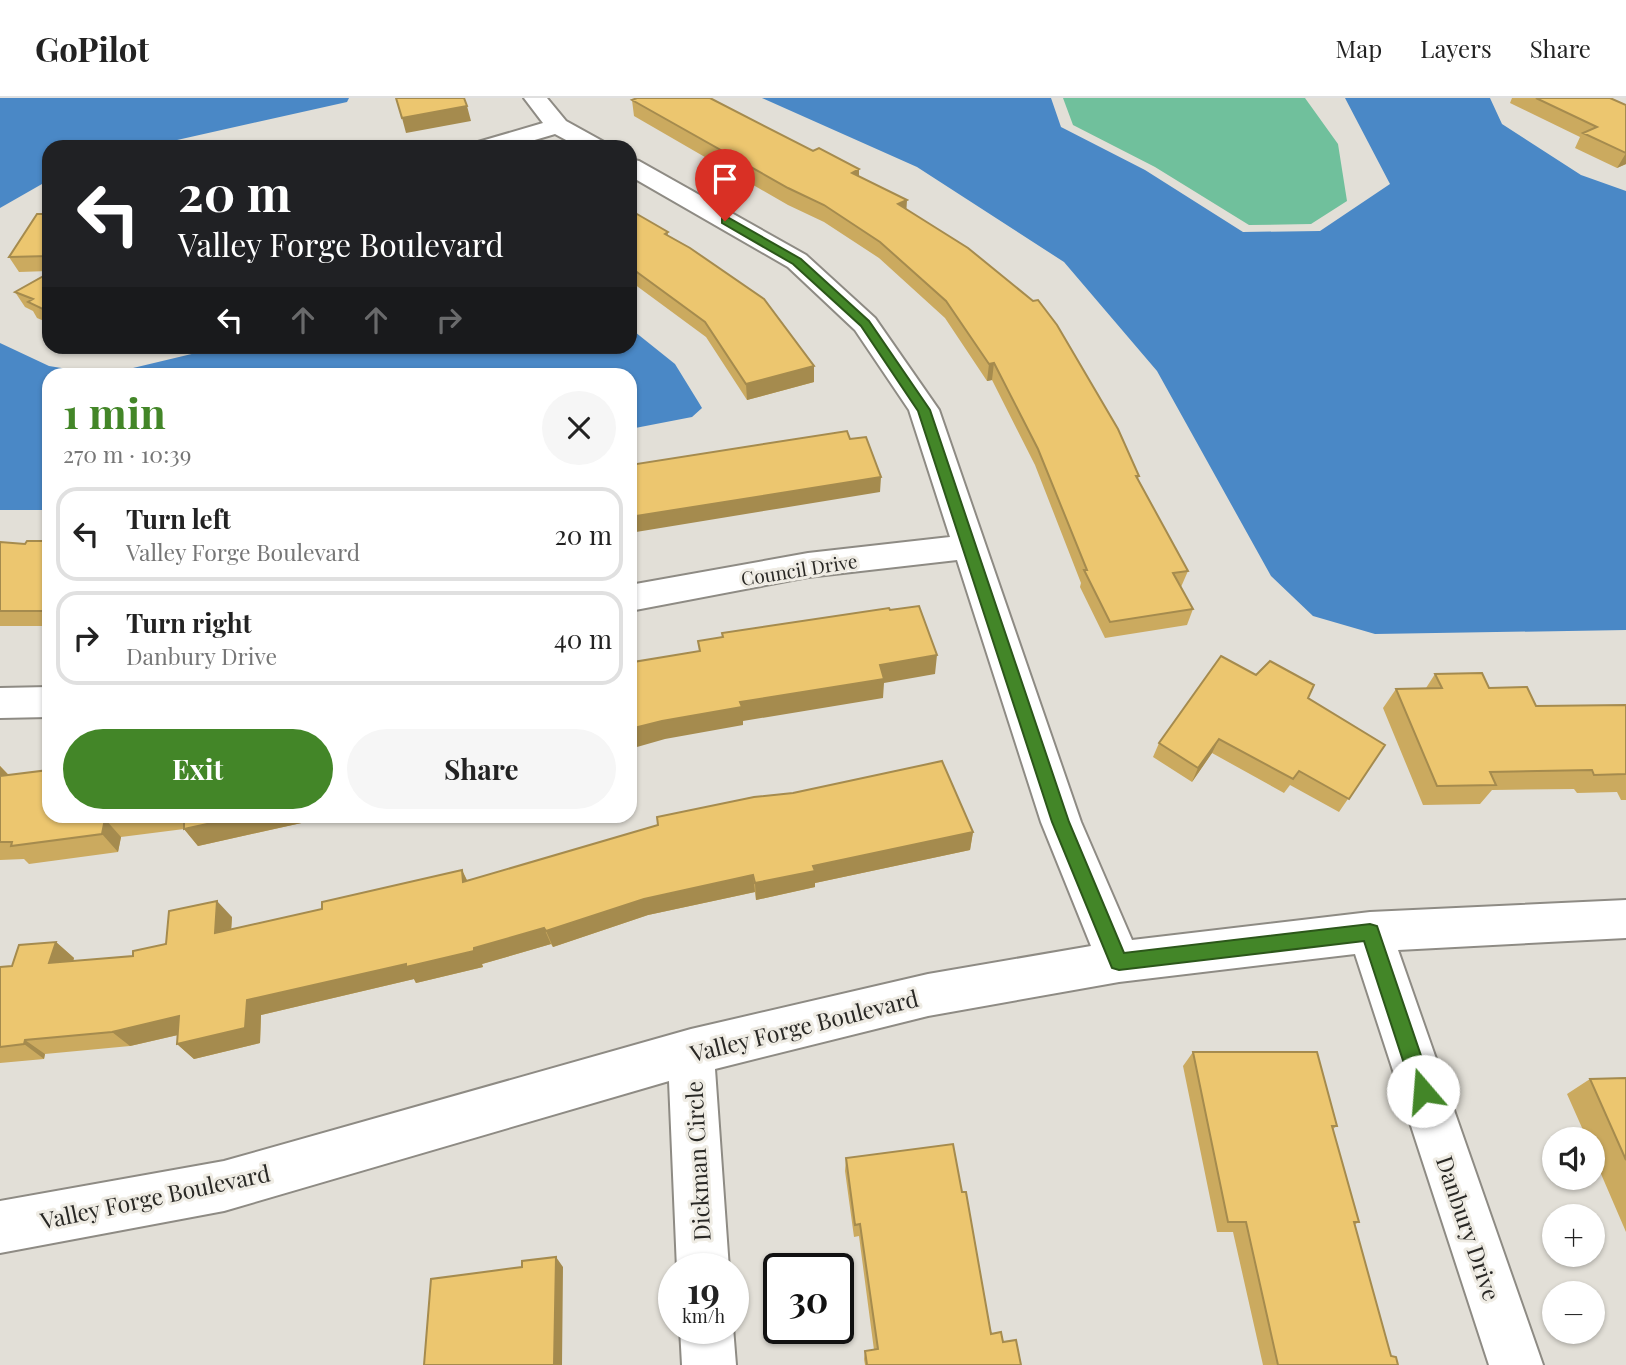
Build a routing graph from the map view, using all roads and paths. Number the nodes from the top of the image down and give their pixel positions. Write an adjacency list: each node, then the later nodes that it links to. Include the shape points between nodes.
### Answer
1 (535, 98): 2 (street)
2 (558, 126): 3 (street); 4 (street)
3 (510, 140)
4 (583, 140)
5 (637, 170): 6 (street, via 797,261 865,324 924,410)
6 (970, 547): 7 (street, Council Drive, via 808,565); 12 (street, via 1061,822)
7 (637, 597)
8 (42, 702): 9 (street)
9 (0, 703)
10 (1626, 919): 11 (street, Valley Forge Boulevard)
11 (1370, 932): 12 (street, Valley Forge Boulevard); 18 (street, Danbury Drive)
12 (1119, 962): 13 (street, Valley Forge Boulevard, via 928,995)
13 (691, 1052): 14 (street, Valley Forge Boulevard, via 224,1186); 15 (street, Dickman Circle)
14 (0, 1227)
15 (702, 1253)
16 (708, 1344): 17 (street)
17 (709, 1365)
18 (1516, 1365)

